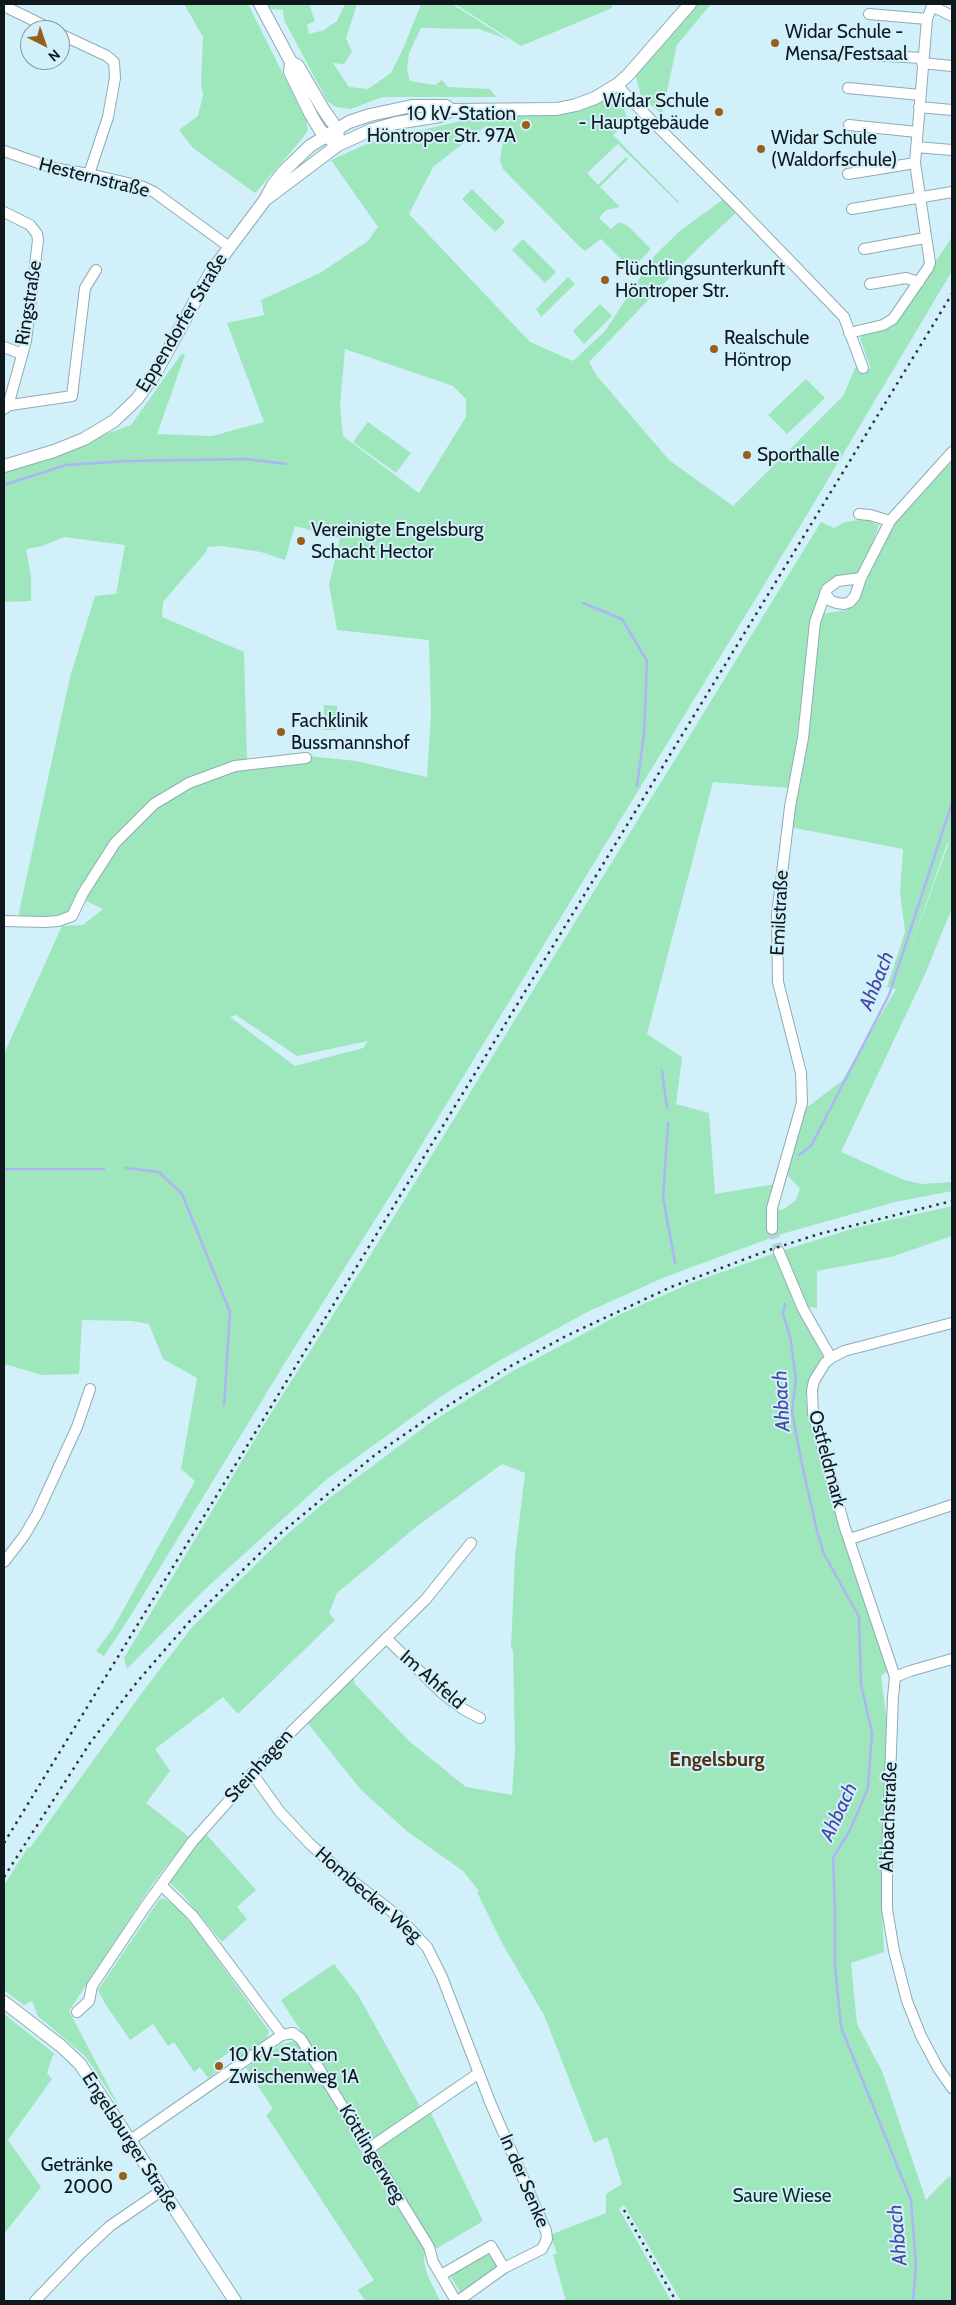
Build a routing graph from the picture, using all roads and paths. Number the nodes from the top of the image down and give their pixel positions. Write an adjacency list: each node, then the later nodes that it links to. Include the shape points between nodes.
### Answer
1 (260, 4): 12 (street)
2 (690, 4): 14 (street)
3 (932, 5): 6 (street); 7 (street)
4 (4, 6): 8 (street)
5 (869, 14): 7 (street)
6 (952, 16)
7 (927, 19): 11 (street)
8 (33, 20)
9 (70, 39): 31 (street, via 114,62 115,78 108,117)
10 (866, 54): 11 (street)
11 (923, 61): 13 (street); 16 (street)
12 (291, 62): 20 (street, via 290,72); 22 (street, via 298,66)
13 (952, 66)
14 (618, 84): 18 (street, via 595,98 566,107); 44 (street, via 837,309 844,317)
15 (848, 88): 16 (street)
16 (920, 95): 17 (street)
17 (919, 107): 19 (street); 23 (street)
18 (451, 110): 22 (street, via 446,106 412,106 370,115); 25 (street, via 440,116 396,122)
19 (952, 110)
20 (311, 115): 24 (street); 26 (street)
21 (849, 124): 23 (street)
22 (337, 129): 24 (street); 25 (street)
23 (917, 132): 27 (street)
24 (325, 136): 25 (street); 26 (street)
25 (338, 145): 35 (street)
26 (310, 146): 35 (street, via 272,185)
27 (916, 147): 28 (street); 30 (street)
28 (952, 150)
29 (4, 151): 31 (street, Hesternstraße, via 53,168)
30 (915, 163): 32 (street); 34 (street)
31 (89, 174): 39 (street, Hesternstraße, via 154,192)
32 (848, 174)
33 (952, 192): 34 (street)
34 (919, 198): 36 (street); 38 (street)
35 (265, 200): 39 (street, Eppendorfer Straße)
36 (852, 210)
37 (4, 212): 46 (street, Ringstraße, via 30,225 38,240 32,307)
38 (925, 238): 40 (street); 42 (street, via 930,263)
39 (228, 246): 50 (street, Eppendorfer Straße, via 148,385 126,411 84,439)
40 (864, 249)
41 (96, 270): 48 (street, via 85,288 72,396)
42 (919, 282): 43 (street, via 906,278); 44 (street, via 888,323)
43 (870, 284)
44 (849, 333): 47 (street)
45 (4, 347): 46 (street)
46 (22, 354): 48 (street, Ringstraße)
47 (863, 368)
48 (5, 407)
49 (952, 452): 52 (street)
50 (4, 466)
51 (859, 514): 52 (street)
52 (890, 521): 53 (street)
53 (861, 578): 54 (street, via 838,581); 54 (street, via 850,602 836,603)
54 (825, 593): 57 (street, Emilstraße, via 815,622 806,717 790,808 777,914 778,982 801,1074 802,1103 772,1208)
55 (306, 758): 56 (street, via 235,766 189,783 154,804 115,843 72,916 58,921)
56 (4, 921)
57 (772, 1229)
58 (779, 1252): 60 (street, via 803,1309)
59 (952, 1323): 60 (street, via 844,1351)
60 (831, 1358): 63 (street, Ostfeldmark, via 814,1381 813,1412)
61 (90, 1389): 65 (street, via 77,1427 37,1514)
62 (952, 1504): 63 (street)
63 (850, 1540): 68 (street, Ahbachstraße)
64 (471, 1543): 66 (street, Steinhagen, via 426,1599)
65 (4, 1562)
66 (386, 1638): 69 (street, Im Ahfeld, via 442,1693); 70 (street, Steinhagen)
67 (952, 1659): 68 (street)
68 (895, 1677): 76 (street, Ahbachstraße, via 888,1807 887,1910 894,1950 914,2019 929,2052)
69 (480, 1718)
70 (252, 1773): 71 (street, Steinhagen, via 192,1842); 75 (street, Hombecker Weg, via 280,1812 309,1843 421,1938 442,1977)
71 (161, 1884): 73 (street, Steinhagen, via 92,1986 89,2001); 74 (street, via 193,1916)
72 (4, 2002): 77 (street, Engelsburger Straße, via 80,2064)
73 (77, 2012)
74 (282, 2035): 77 (street); 78 (street, Köttlingerweg, via 293,2033 301,2039)
75 (479, 2073): 78 (street); 80 (street, In der Senke, via 546,2231 547,2240 542,2249)
76 (952, 2088)
77 (129, 2141): 79 (street, Engelsburger Straße)
78 (368, 2149): 81 (street, Köttlingerweg, via 429,2247)
79 (161, 2190): 82 (street, via 110,2226); 83 (street, Engelsburger Straße)
80 (504, 2268): 81 (street, via 491,2246); 84 (street, In der Senke)
81 (441, 2275): 84 (street, Köttlingerweg)
82 (35, 2301)
83 (235, 2301)
84 (457, 2301)

